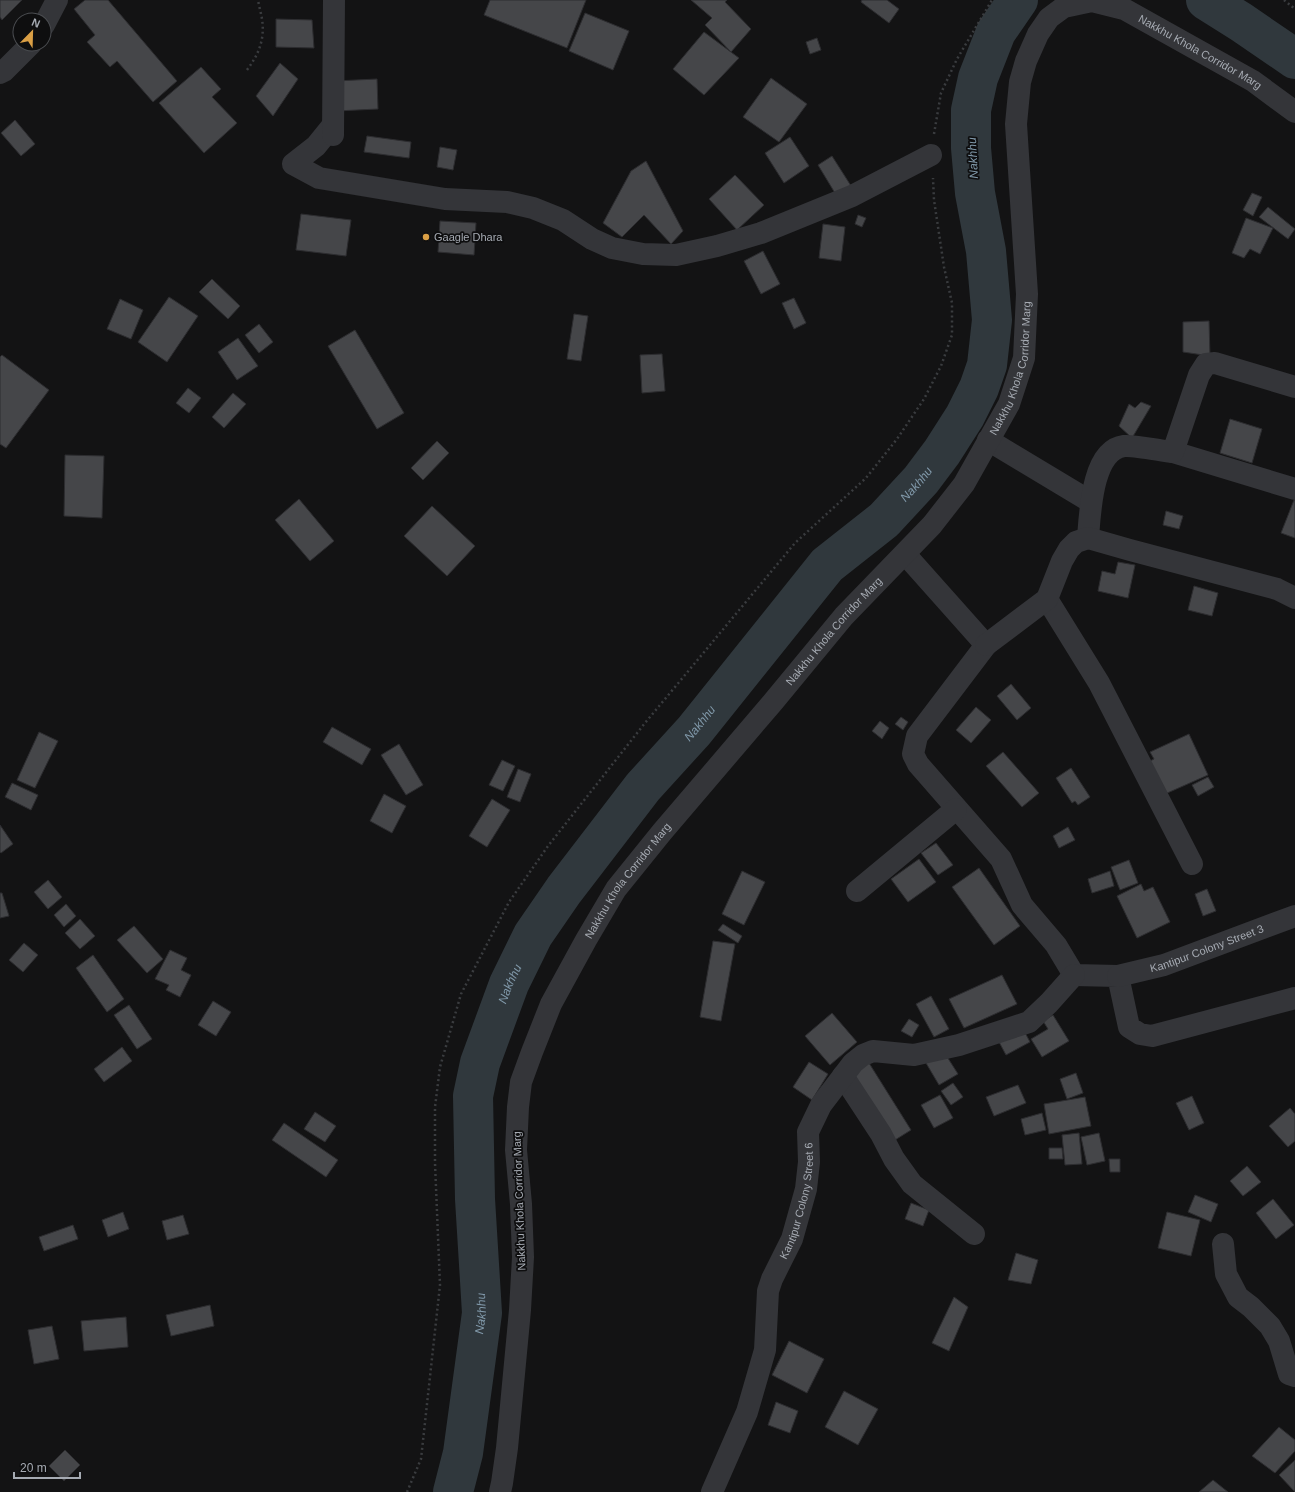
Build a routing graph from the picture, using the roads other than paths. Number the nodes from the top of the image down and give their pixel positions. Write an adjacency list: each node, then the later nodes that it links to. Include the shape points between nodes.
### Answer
1 (58, 0): 3 (street)
2 (334, 0): 7 (street, via 333,130 293,164 319,178 445,199 507,202 533,208 563,220 592,240 612,248 643,254 676,255 717,246 761,232 852,196)
3 (48, 12)
4 (23, 52): 5 (street)
5 (0, 73)
6 (1295, 112): 9 (street, Nakkhu Khola Corridor Marg, via 1253,81 1124,9 1092,1 1064,7 1049,18 1038,34 1026,61 1020,82 1016,124 1027,294 1024,358 1009,404)
7 (932, 155)
8 (1295, 387): 10 (street, via 1216,363 1206,364 1199,375)
9 (988, 440): 12 (street); 14 (street, Nakkhu Khola Corridor Marg, via 964,484 932,526)
10 (1174, 452): 11 (street); 12 (street, via 1124,446 1111,451 1101,467)
11 (1295, 489)
12 (1091, 502): 13 (street)
13 (1088, 538): 15 (street, via 1277,589); 16 (street, via 1076,542 1069,549)
14 (905, 554): 17 (street); 29 (street, Nakkhu Khola Corridor Marg, via 844,616 616,889 552,1004 521,1082 518,1107 516,1150 523,1257 520,1310)
15 (1295, 598)
16 (1047, 599): 17 (street); 19 (street, via 1099,683)
17 (986, 645): 18 (street, via 917,736 912,754)
18 (956, 809): 20 (street); 22 (street, via 1001,859 1022,905 1056,945)
19 (1192, 864)
20 (857, 891)
21 (1295, 916): 23 (street, Kantipur Colony Street 3, via 1164,966)
22 (1074, 975): 23 (street, Kantipur Colony Street 3); 25 (street, Kantipur Colony Street 6, via 1029,1022 959,1045 914,1055 872,1051 853,1063)
23 (1118, 976): 24 (street, via 1129,1027 1140,1034 1152,1036)
24 (1295, 998)
25 (843, 1076): 26 (street, via 912,1184); 30 (street, Kantipur Colony Street 6, via 821,1105 808,1132 809,1162 806,1189 792,1239 768,1290 765,1350 747,1412)
26 (974, 1234)
27 (1223, 1244): 28 (street, via 1226,1274 1238,1296 1270,1326 1278,1340 1289,1374)
28 (1295, 1376)
29 (500, 1492)
30 (712, 1492)

